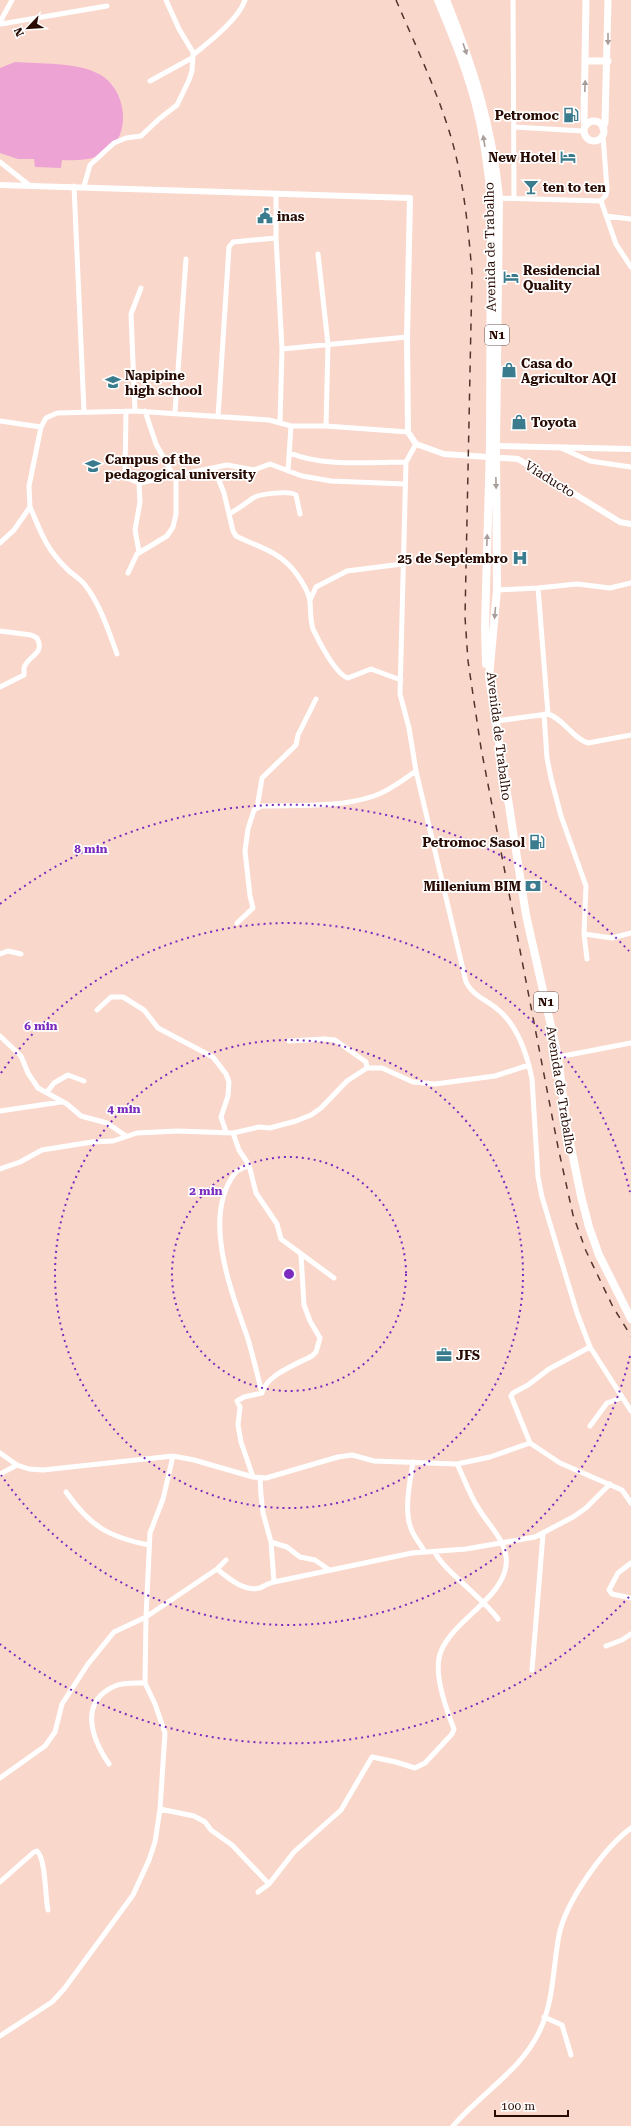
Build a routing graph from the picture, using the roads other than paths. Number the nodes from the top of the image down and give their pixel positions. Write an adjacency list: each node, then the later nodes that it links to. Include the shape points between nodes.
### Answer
1 (12, 0): 9 (street, via 0,22 2,24)
2 (166, 0): 11 (street)
3 (245, 0): 11 (street, via 239,12)
4 (438, 0): 10 (highway, Avenida de Trabalho / N1)
5 (446, 0): 10 (highway, Avenida de Trabalho / N1)
6 (514, 0): 15 (street)
7 (586, 0): 12 (main road)
8 (608, 0): 13 (main road, one-way to 13)
9 (107, 6)
10 (456, 34): 25 (highway, Avenida de Trabalho / N1, via 482,110 488,168)
11 (193, 56): 14 (street); 23 (street, via 189,80 177,104 158,118 141,136 114,143 90,165)
12 (586, 61): 13 (main road); 16 (main road, one-way to 12)
13 (608, 61): 17 (main road)
14 (150, 81)
15 (514, 127): 16 (street); 26 (street)
16 (584, 128): 17 (main road, via 596,121); 18 (main road, via 586,138 592,141)
17 (603, 128): 18 (main road)
18 (603, 136): 27 (street, via 607,189 606,196)
19 (0, 162): 21 (street)
20 (0, 185): 21 (street)
21 (30, 185): 22 (street)
22 (74, 186): 23 (street); 38 (street)
23 (84, 186): 24 (street)
24 (276, 194): 30 (street); 35 (street, via 410,198)
25 (495, 198): 26 (street); 51 (highway, Avenida de Trabalho / N1)
26 (514, 198): 27 (street)
27 (601, 201): 28 (street)
28 (606, 216): 29 (street); 33 (street, via 616,244)
29 (631, 219)
30 (276, 238): 37 (street); 43 (street, via 233,242 229,247)
31 (318, 254): 36 (street)
32 (186, 259): 42 (street)
33 (631, 267)
34 (141, 288): 40 (street, via 131,314)
35 (407, 337): 36 (street); 49 (street)
36 (328, 344): 37 (street); 48 (street)
37 (282, 349): 45 (street)
38 (84, 411): 39 (street); 46 (street, via 57,413 46,418)
39 (126, 411): 40 (street); 60 (street, via 125,470 127,478)
40 (134, 411): 41 (street)
41 (145, 411): 42 (street); 59 (street, via 156,444)
42 (175, 412): 43 (street)
43 (218, 417): 45 (street)
44 (0, 421): 46 (street)
45 (280, 422): 47 (street)
46 (41, 426): 62 (street, via 29,486)
47 (291, 426): 48 (street); 54 (street)
48 (326, 426): 49 (street)
49 (408, 432): 50 (street)
50 (416, 444): 55 (street); 65 (street, Viaducto, via 444,454 518,459 620,522)
51 (493, 446): 52 (street, Viaducto); 72 (highway, Avenida de Trabalho / N1, one-way to 72); 76 (highway, Avenida de Trabalho / N1, one-way to 51, via 485,626 488,502)
52 (560, 447): 53 (street, Viaducto); 56 (street, via 590,461)
53 (631, 449)
54 (290, 453): 55 (street, via 304,459 328,461); 58 (street)
55 (406, 462): 61 (street)
56 (631, 467)
57 (214, 468): 58 (street, via 230,465 254,470 270,464); 59 (street); 63 (street)
58 (288, 471): 61 (street, via 302,476 331,480)
59 (172, 475): 60 (street); 67 (street, via 176,480 176,514 173,527 166,536)
60 (139, 483): 67 (street, via 140,502 135,530)
61 (405, 484): 68 (street)
62 (30, 507): 66 (street, via 14,530); 75 (street, via 45,544 88,590 105,620)
63 (229, 514): 64 (street, via 255,497 288,492 296,495); 73 (street, via 231,528 236,536 276,553 300,580)
64 (300, 514)
65 (631, 524)
66 (0, 543)
67 (140, 552): 69 (street)
68 (402, 564): 73 (street, via 347,571 316,587); 77 (street)
69 (128, 573)
70 (631, 583): 71 (street, via 610,588 577,584)
71 (538, 588): 72 (street); 80 (street)
72 (498, 590): 76 (highway, Avenida de Trabalho / N1, one-way to 76)
73 (310, 600): 77 (street, via 310,615 314,629 340,674 350,678 370,670)
74 (0, 631): 78 (street, via 31,635 38,638 40,644 39,651 24,668 24,675)
75 (117, 654)
76 (489, 677): 81 (highway, Avenida de Trabalho / N1)
77 (401, 680): 83 (street, via 400,694)
78 (0, 687)
79 (316, 699): 84 (street, via 298,735 296,745 262,778)
80 (546, 714): 81 (street); 82 (street, via 554,716 588,743); 87 (street, via 547,758 551,778 561,816 586,886)
81 (496, 721): 95 (highway, Avenida de Trabalho / N1, via 526,916)
82 (631, 735)
83 (416, 771): 84 (street, via 382,793 365,799 344,803); 96 (street, via 466,982 473,992 496,1008 508,1022 523,1047)
84 (257, 808): 85 (street, via 248,829 245,851 253,908)
85 (237, 923)
86 (631, 933): 87 (street, via 612,938)
87 (584, 934): 90 (street)
88 (0, 954): 89 (street, via 8,951)
89 (21, 954)
90 (588, 959)
91 (98, 1010): 102 (street, via 111,997 123,997 144,1010 158,1028 213,1057 229,1082 228,1096 221,1117)
92 (0, 1036): 99 (street, via 21,1056 38,1088)
93 (290, 1041): 97 (street, via 334,1040 366,1062)
94 (631, 1043): 95 (street)
95 (558, 1057): 109 (highway, Avenida de Trabalho / N1, via 567,1128 589,1227 599,1255)
96 (529, 1065): 97 (street, via 488,1078 435,1084 413,1082 382,1068); 110 (street, via 538,1177 542,1197 577,1313)
97 (367, 1068): 103 (street, via 347,1081 311,1115 270,1128 259,1127)
98 (84, 1081): 99 (street, via 68,1075 54,1083)
99 (47, 1092): 100 (street)
100 (61, 1102): 101 (street); 104 (street, via 81,1116 107,1123)
101 (0, 1111)
102 (226, 1132): 103 (street); 104 (street, via 178,1131)
103 (233, 1133): 105 (street, via 239,1150)
104 (126, 1136): 106 (street, via 113,1141 42,1150)
105 (249, 1165): 107 (street, via 256,1193 277,1224 281,1239); 111 (street, via 237,1171 226,1191 221,1202 220,1226 227,1279)
106 (0, 1170)
107 (301, 1255): 108 (street); 111 (street, via 304,1305 318,1334 318,1347 312,1356 279,1373 263,1388)
108 (334, 1278)
109 (631, 1319)
110 (590, 1347): 112 (street); 115 (street, via 550,1369 511,1396)
111 (262, 1393): 122 (street, via 237,1401 240,1407 238,1425 241,1442)
112 (621, 1398): 113 (street); 114 (street, via 607,1403)
113 (631, 1411)
114 (590, 1426)
115 (530, 1443): 119 (street, via 490,1457); 124 (street, via 560,1463)
116 (0, 1453): 120 (street)
117 (173, 1456): 120 (street, via 43,1470); 122 (street); 130 (street, via 163,1499 150,1533)
118 (413, 1462): 119 (street); 123 (street, via 374,1461 352,1455); 131 (street, via 409,1487 410,1524 412,1532)
119 (457, 1464): 129 (street, via 476,1505)
120 (17, 1465): 121 (street)
121 (0, 1474)
122 (253, 1477): 123 (street)
123 (260, 1478): 128 (street, via 263,1513)
124 (610, 1484): 126 (street, via 622,1490); 127 (street, via 586,1508)
125 (66, 1492): 130 (street, via 87,1519 104,1531 122,1540)
126 (631, 1503)
127 (544, 1534): 129 (street); 144 (street)
128 (271, 1542): 136 (street, via 287,1547 300,1557 315,1560); 137 (street)
129 (501, 1542): 132 (street); 139 (street, via 506,1556 504,1571 496,1588)
130 (149, 1545): 140 (street)
131 (425, 1552): 132 (street); 136 (street)
132 (435, 1552): 139 (street, via 440,1562)
133 (226, 1560): 135 (street)
134 (631, 1563): 138 (street, via 618,1574 609,1590 612,1594)
135 (218, 1569): 137 (street, via 233,1582 251,1588 259,1588); 140 (street)
136 (328, 1569): 137 (street)
137 (274, 1582)
138 (631, 1598)
139 (484, 1601): 141 (street); 151 (street, via 453,1634 441,1651 439,1659 444,1700 454,1729 452,1734 425,1763 415,1768 372,1757 341,1810 290,1856)
140 (146, 1617): 145 (street); 147 (street, via 114,1632 88,1664 62,1704 55,1732 44,1746)
141 (498, 1619)
142 (631, 1634): 143 (street)
143 (606, 1646)
144 (532, 1670)
145 (145, 1683): 146 (street, via 115,1686 96,1701 90,1721 93,1735); 148 (street, via 165,1733)
146 (109, 1764)
147 (0, 1778)
148 (160, 1809): 151 (street, via 194,1816 205,1822 211,1830 232,1845); 155 (street, via 155,1842 149,1860 133,1895 120,1915 52,2002)
149 (631, 1828): 154 (street, via 586,1878 567,1913 559,1934)
150 (0, 1882): 153 (street, via 37,1851 43,1867)
151 (269, 1884): 152 (street)
152 (258, 1892)
153 (48, 1910)
154 (544, 2017): 156 (street, via 562,2025); 157 (street, via 540,2030 518,2062)
155 (0, 2036)
156 (571, 2054)
157 (453, 2126)

